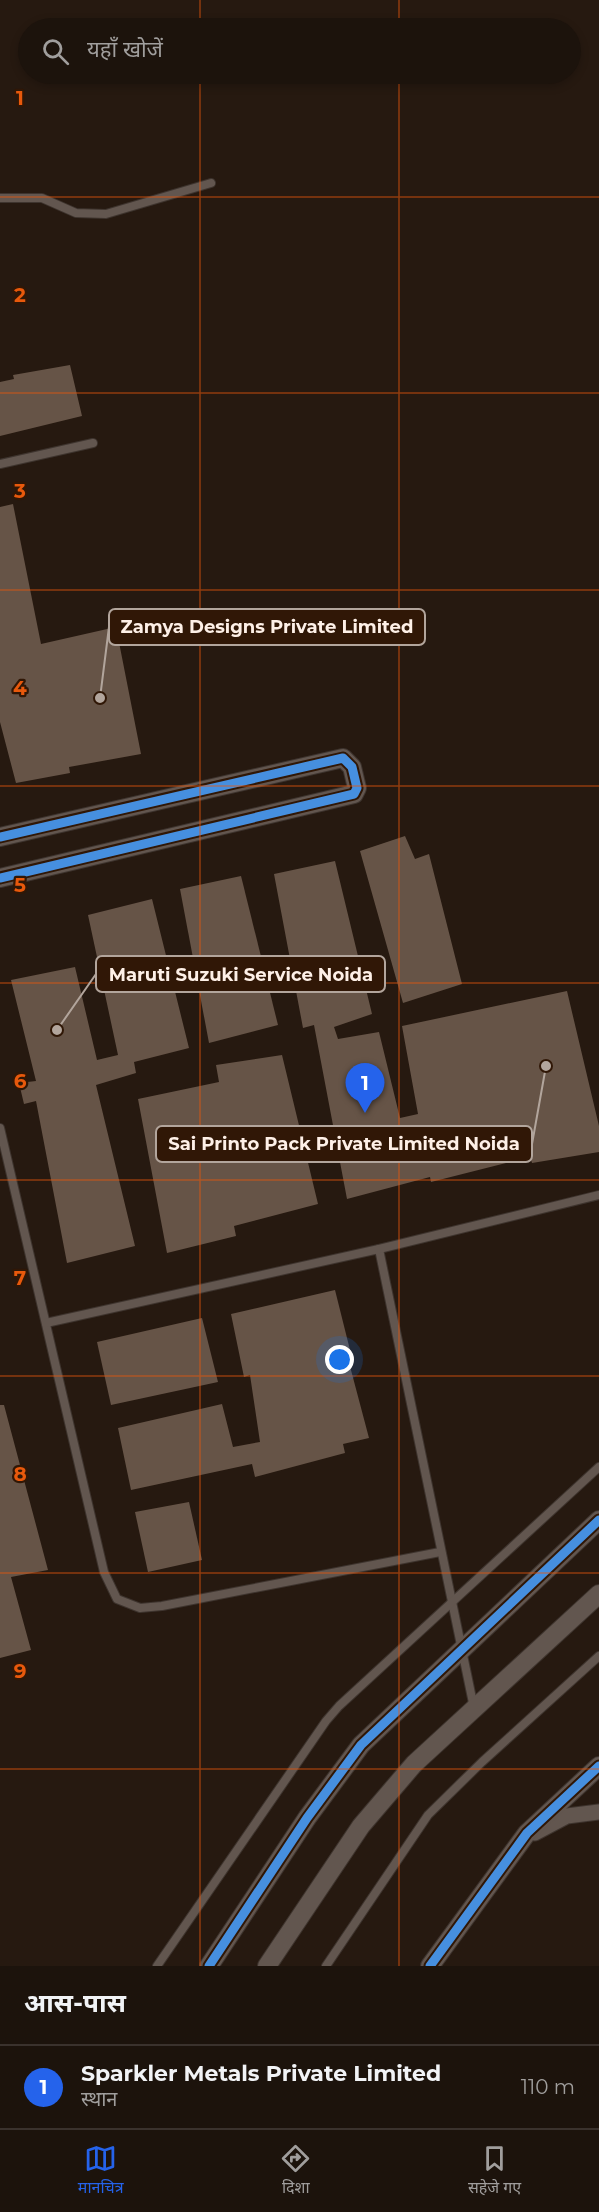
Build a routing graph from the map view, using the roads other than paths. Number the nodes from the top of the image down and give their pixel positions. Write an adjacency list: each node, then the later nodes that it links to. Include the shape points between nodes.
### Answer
1 (211, 183): 2 (lane, via 98,215 76,213 42,198)
2 (0, 198)
3 (93, 443): 4 (lane)
4 (0, 464)
5 (0, 837): 6 (street, via 344,758 352,766 357,788 354,794)
6 (0, 878)
7 (0, 1128): 10 (lane)
8 (599, 1195): 9 (lane)
9 (379, 1249): 10 (lane); 13 (lane)
10 (46, 1323): 13 (lane, via 104,1572 117,1599 140,1608 162,1606)
11 (599, 1467): 15 (lane)
12 (599, 1520): 16 (street)
13 (440, 1552): 15 (lane)
14 (599, 1594): 18 (street)
15 (452, 1601): 16 (lane); 22 (lane, via 326,1720)
16 (462, 1646): 18 (lane); 23 (street, via 361,1745 307,1818)
17 (599, 1656): 25 (lane, via 428,1815)
18 (474, 1708): 24 (street, via 414,1764 361,1826)
19 (599, 1766): 21 (street, via 540,1819)
20 (599, 1812): 21 (street, via 567,1816)
21 (519, 1844): 26 (street)
22 (157, 1966)
23 (209, 1966)
24 (267, 1966)
25 (326, 1966)
26 (430, 1966)

